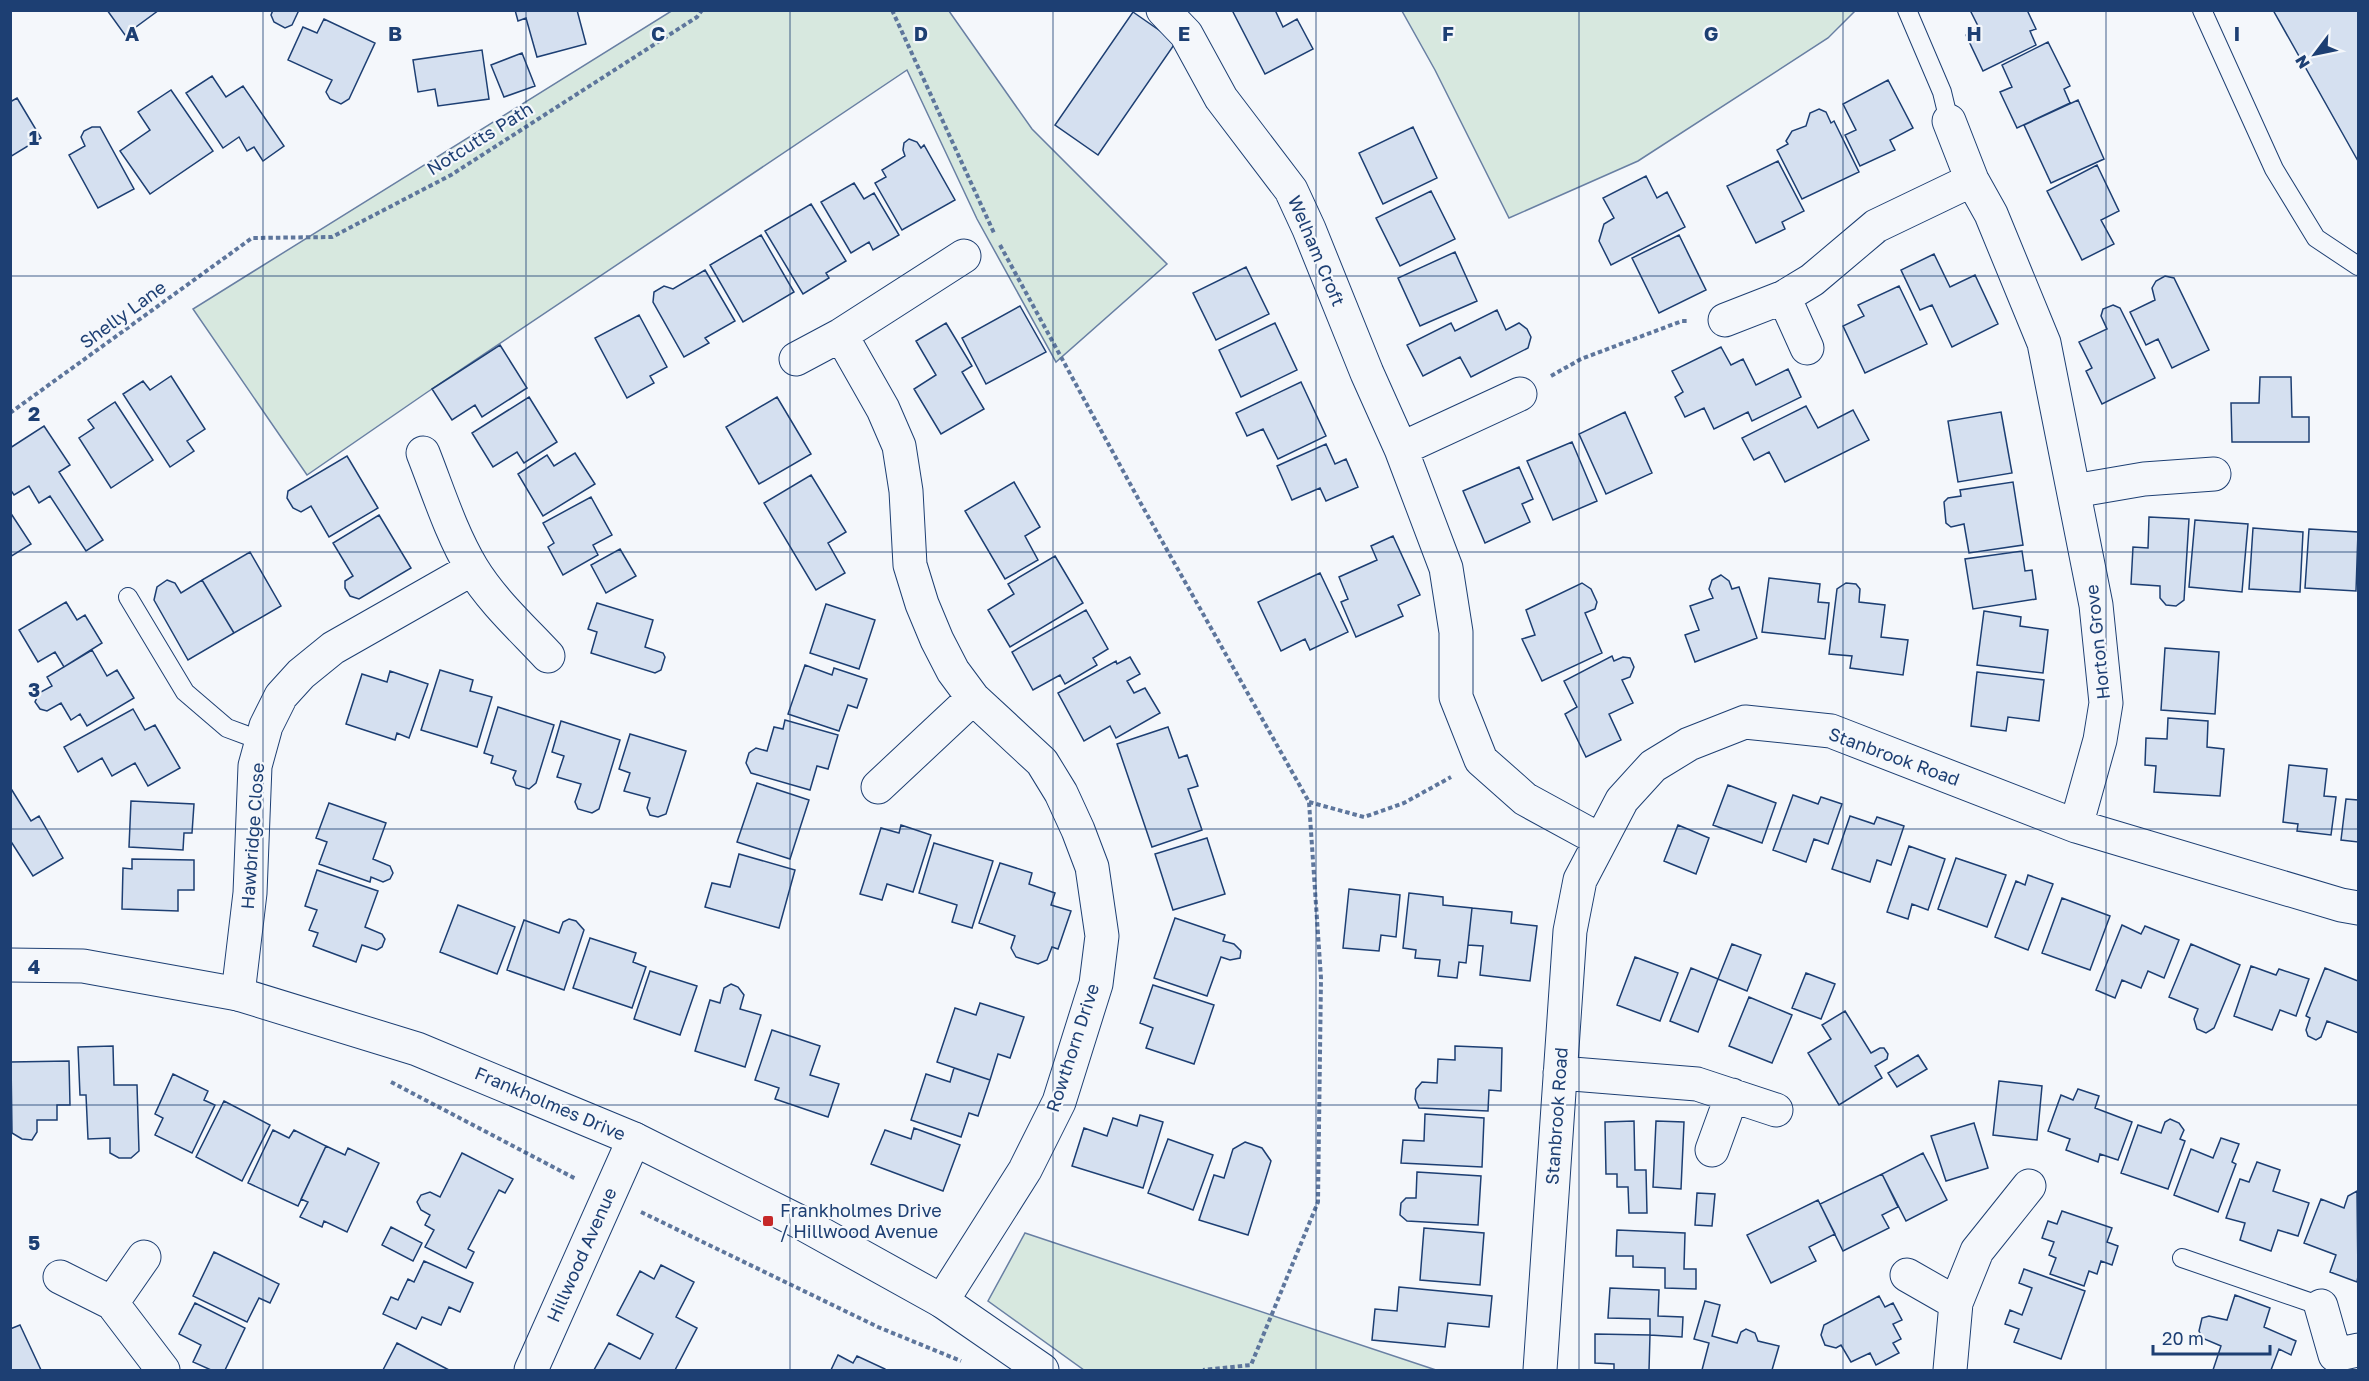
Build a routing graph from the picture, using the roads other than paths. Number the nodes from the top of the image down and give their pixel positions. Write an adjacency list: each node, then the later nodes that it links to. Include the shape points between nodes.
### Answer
1 (1162, 10): 14 (street, Welham Croft, via 1186,34 1221,98 1291,190)
2 (1907, 10): 4 (lane, via 1942,92)
3 (2202, 10): 7 (lane, via 2274,169 2316,238)
4 (1949, 121): 5 (street, Horton Grove)
5 (1972, 180): 8 (street, via 1876,226 1812,280); 17 (street, Horton Grove, via 1991,214 2044,343)
6 (964, 256): 10 (street)
7 (2358, 266)
8 (1784, 297): 9 (street); 11 (street)
9 (1725, 320)
10 (842, 335): 12 (street); 21 (street, Rowthorn Drive, via 899,446 910,565 922,604 953,671)
11 (1808, 348)
12 (796, 360)
13 (1520, 394): 14 (street)
14 (1401, 449): 25 (street, Welham Croft, via 1446,568 1455,632 1456,697 1481,760 1525,799)
15 (423, 453): 18 (street)
16 (2214, 474): 17 (street, via 2144,479)
17 (2074, 491): 24 (street, Horton Grove, via 2096,605 2106,703)
18 (472, 569): 20 (street); 22 (street, Hawbridge Close, via 333,648 281,696)
19 (128, 597): 22 (lane, via 185,692 227,728)
20 (548, 656)
21 (973, 698): 23 (street); 39 (street, Rowthorn Drive, via 1042,762 1061,793 1092,867 1102,936 1096,984 1059,1102 1024,1170)
22 (262, 741): 28 (street, Hawbridge Close, via 255,766 250,893)
23 (878, 787)
24 (2076, 826): 25 (street, Stanbrook Road, via 1832,731 1745,722 1689,744 1653,766 1622,800); 26 (street, Stanbrook Road)
25 (1600, 840): 29 (street, Stanbrook Road, via 1580,880 1570,931)
26 (2358, 908)
27 (10, 965): 28 (street, Frankholmes Drive, via 83,966)
28 (238, 994): 32 (street, Frankholmes Drive, via 417,1049)
29 (1560, 1073): 30 (street, via 1697,1084); 47 (street, Stanbrook Road)
30 (1732, 1095): 31 (street); 33 (street)
31 (1776, 1110)
32 (634, 1139): 39 (street, Frankholmes Drive, via 798,1221); 45 (street, Hillwood Avenue)
33 (1712, 1150)
34 (2029, 1186): 41 (street, via 1977,1251)
35 (144, 1257): 40 (street)
36 (2182, 1258): 42 (lane)
37 (1907, 1275): 41 (street)
38 (60, 1277): 40 (street)
39 (942, 1301): 46 (street, Frankholmes Drive)
40 (112, 1303): 44 (street)
41 (1956, 1303): 48 (street)
42 (2321, 1305): 43 (street)
43 (2340, 1358)
44 (163, 1371)
45 (531, 1371)
46 (1042, 1371)
47 (1540, 1371)
48 (1950, 1371)

